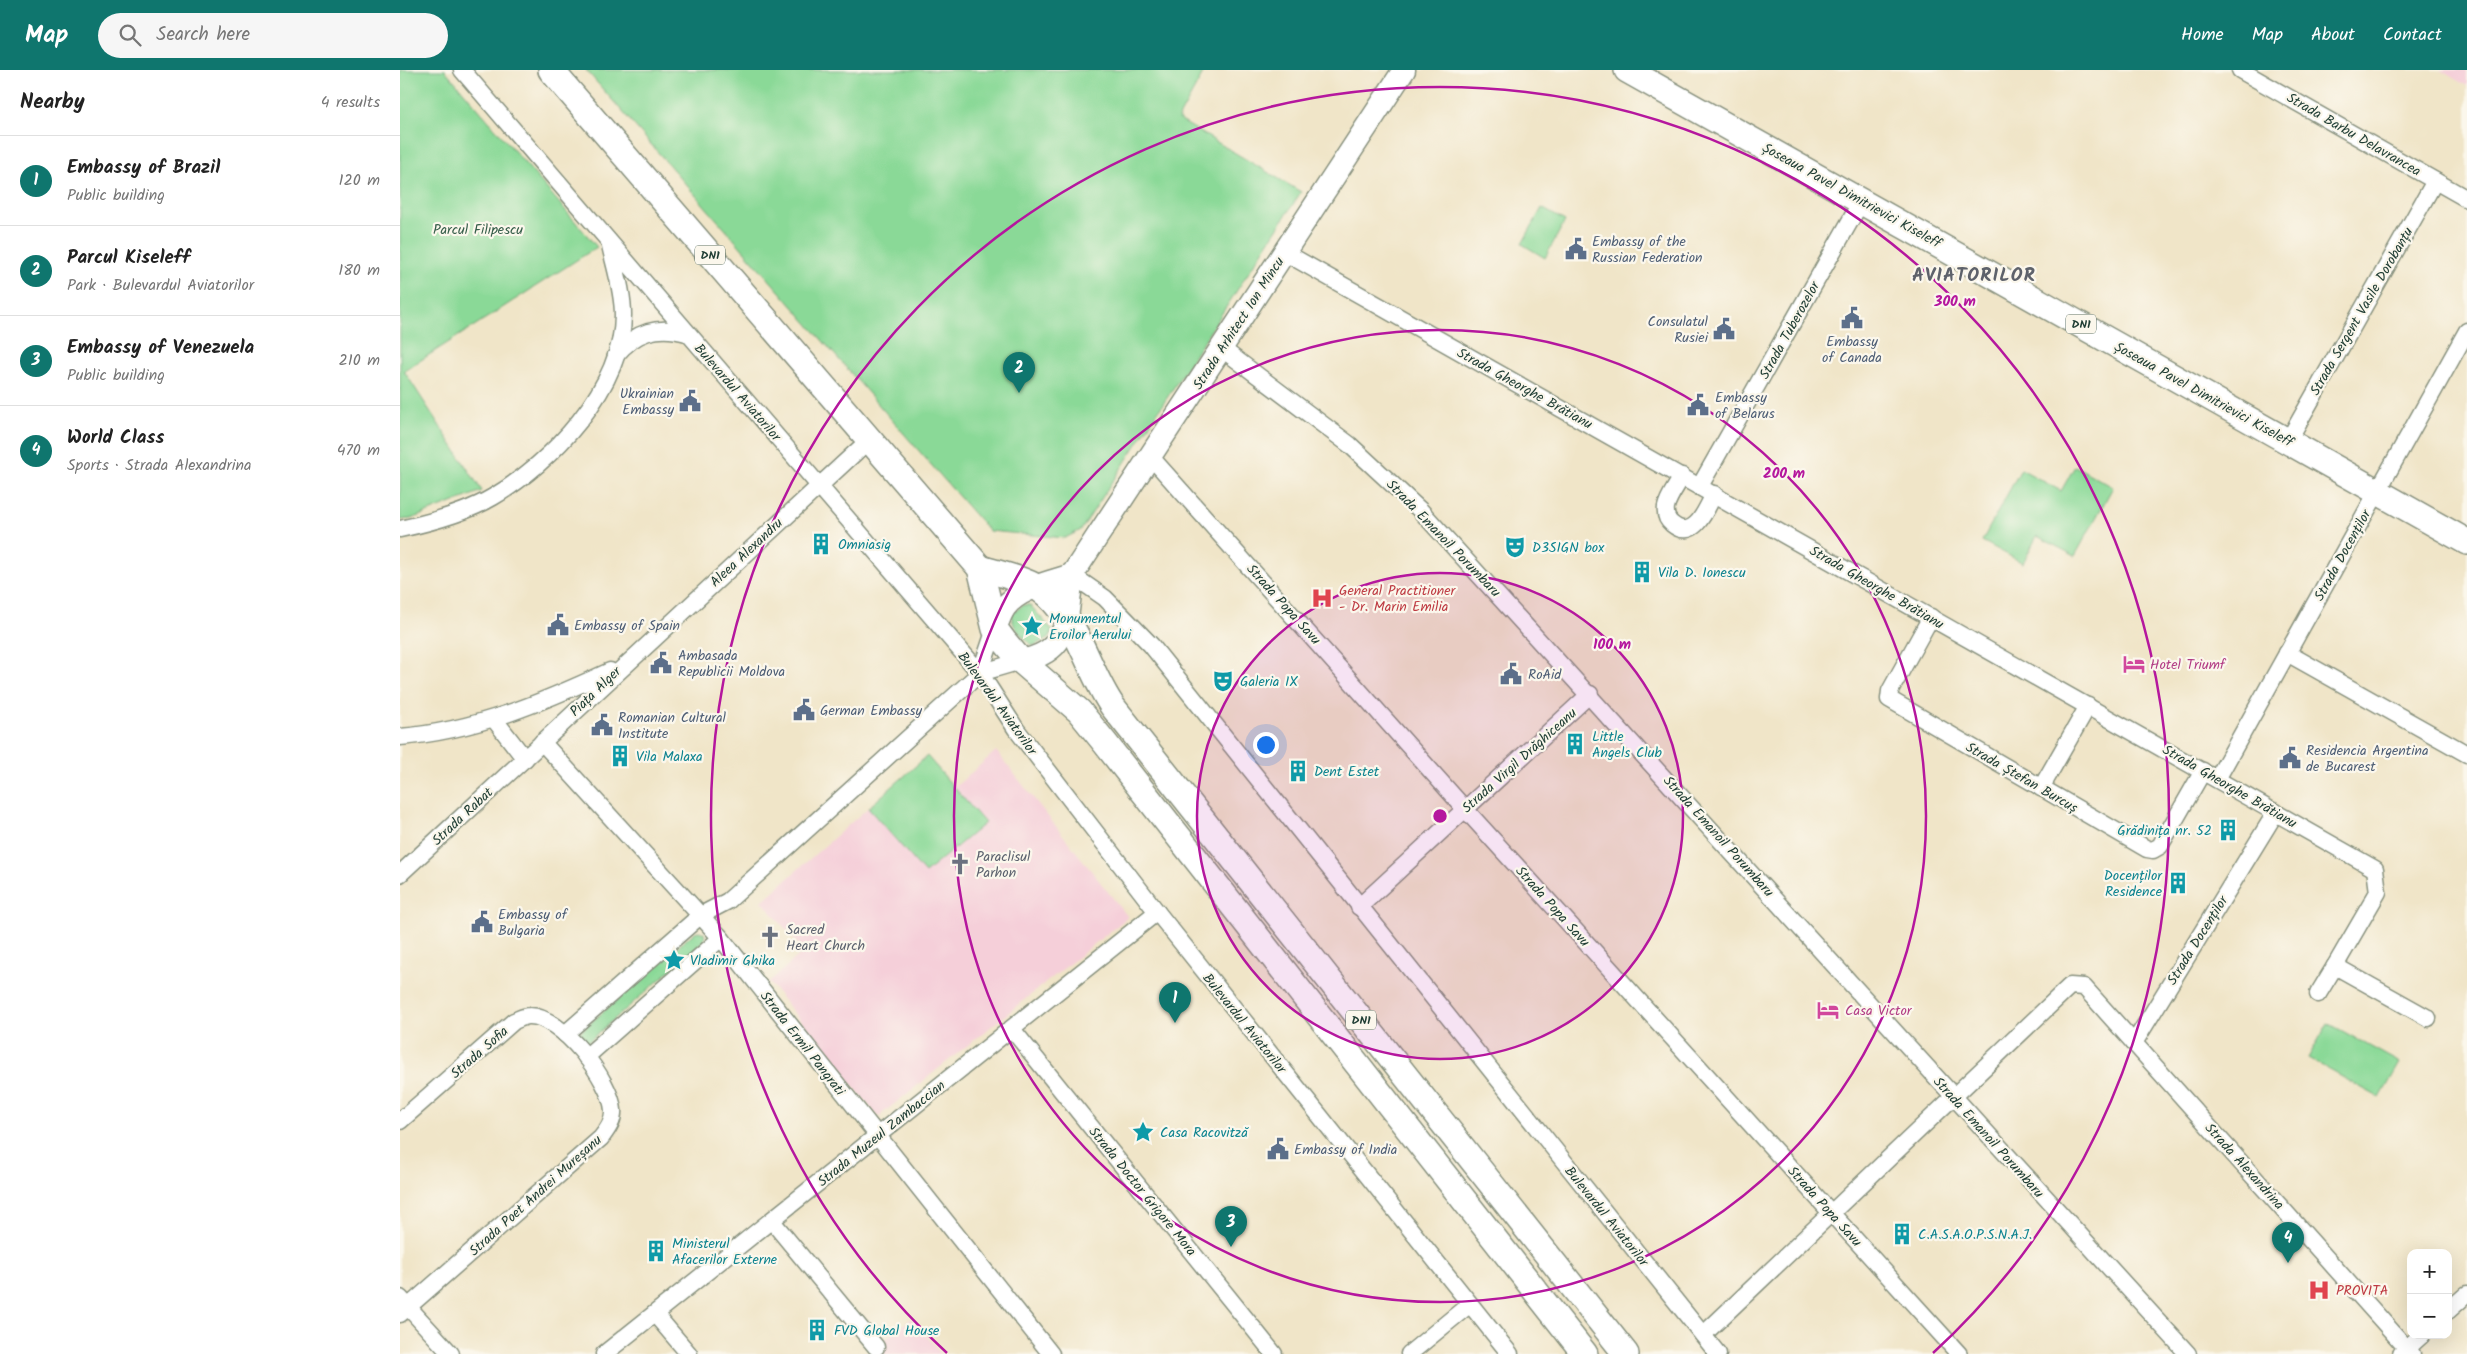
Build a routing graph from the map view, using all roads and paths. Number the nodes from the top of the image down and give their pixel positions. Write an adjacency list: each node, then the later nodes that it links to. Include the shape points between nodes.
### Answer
1 (462, 70): 9 (street, Bulevardul Aviatorilor)
2 (551, 70): 15 (main road, DN1)
3 (1404, 70): 10 (main road, Strada Arhitect Ion Mincu)
4 (1627, 70): 7 (main road, Șoseaua Pavel Dimitrievici Kiseleff / DN1)
5 (2247, 72): 6 (street, Strada Barbu Delavrancea)
6 (2435, 181): 8 (street, Strada Barbu Delavrancea); 16 (street, Strada Sergent Vasile Dorobanțu)
7 (1862, 200): 16 (main road, Șoseaua Pavel Dimitrievici Kiseleff / DN1); 20 (street, Strada Tuberozelor)
8 (2467, 200)
9 (609, 241): 12 (street, Bulevardul Aviatorilor); 14 (street, via 619,281 623,317)
10 (1284, 252): 13 (main road, Strada Arhitect Ion Mincu); 18 (street, Strada Gheorghe Brătianu)
11 (2467, 331): 21 (street, Strada Docenților)
12 (687, 333): 14 (street, via 660,328 633,338); 19 (street, Bulevardul Aviatorilor)
13 (1222, 348): 17 (main road, Strada Arhitect Ion Mincu); 34 (street, Strada Emanoil Porumbaru, via 1319,420 1386,477)
14 (616, 354): 22 (street, via 608,375 585,413 539,466 492,498 429,523)
15 (869, 440): 19 (street, Aleea Alexandru); 24 (main road, DN1)
16 (2288, 441): 21 (main road, Șoseaua Pavel Dimitrievici Kiseleff / DN1)
17 (1150, 456): 25 (main road, Strada Arhitect Ion Mincu); 43 (street, Strada Popa Savu)
18 (1682, 476): 20 (street, Strada Gheorghe Brătianu); 20 (street, Strada Tuberozelor, via 1666,505 1665,514 1678,528 1687,530 1695,526)
19 (818, 486): 32 (street, Aleea Alexandru); 33 (street, Bulevardul Aviatorilor)
20 (1707, 490): 28 (street, Strada Gheorghe Brătianu)
21 (2378, 491): 23 (main road, Șoseaua Pavel Dimitrievici Kiseleff / DN1); 30 (street, Strada Docenților)
22 (400, 528)
23 (2467, 542)
24 (980, 568): 26 (main road); 29 (main road, DN1)
25 (1072, 575): 26 (main road); 27 (main road, Strada Arhitect Ion Mincu); 47 (street, Bulevardul Aviatorilor, via 1105,598 1146,640)
26 (1036, 587): 27 (main road); 29 (main road, via 1008,604)
27 (1066, 616): 31 (main road, Strada Arhitect Ion Mincu, via 1059,641 1053,649); 80 (main road, DN1, via 1113,707)
28 (1931, 617): 35 (street, Strada Gheorghe Brătianu); 42 (street, Strada Ștefan Burcuș, via 1890,691 1890,699)
29 (995, 629): 31 (main road, DN1); 33 (street)
30 (2287, 653): 39 (street); 41 (street, Strada Docenților)
31 (1021, 661): 33 (street); 79 (main road, DN1, via 1074,707 1105,743)
32 (624, 665): 36 (street, Piața Alger); 38 (street, Piața Alger)
33 (980, 673): 46 (street); 48 (street, Bulevardul Aviatorilor, via 1016,729)
34 (1590, 694): 43 (street, Strada Virgil Drăghiceanu); 58 (street, Strada Emanoil Porumbaru)
35 (2088, 706): 41 (street, Strada Gheorghe Brătianu); 42 (street)
36 (494, 720): 37 (street); 40 (street)
37 (400, 737)
38 (542, 742): 40 (street, Piața Alger); 49 (street, Strada Ermil Pangrati)
39 (2467, 754)
40 (525, 759): 45 (street, Strada Rabat)
41 (2210, 775): 42 (street, Strada Ștefan Burcuș, via 2160,846 2153,850 2147,850); 44 (street, Strada Gheorghe Brătianu)
42 (2041, 788)
43 (1465, 809): 47 (street, Strada Virgil Drăghiceanu); 61 (street, Strada Popa Savu)
44 (2276, 812): 51 (street, Strada Gheorghe Brătianu, via 2375,869 2378,892); 56 (street, Strada Docenților)
45 (400, 874)
46 (728, 901): 49 (street); 50 (street, via 720,919)
47 (1359, 906): 68 (street, Bulevardul Aviatorilor)
48 (1157, 912): 54 (street, Strada Muzeul Zambaccian); 64 (street, Bulevardul Aviatorilor)
49 (701, 915): 50 (street, Strada Ermil Pangrati); 55 (street)
50 (721, 938): 57 (street); 60 (street, Strada Ermil Pangrati)
51 (2335, 966): 52 (street, Strada Gheorghe Brătianu); 53 (street)
52 (2318, 994)
53 (2428, 1018)
54 (1012, 1029): 60 (street, Strada Muzeul Zambaccian); 76 (street, Strada Doctor Grigore Mora)
55 (565, 1034): 57 (street, Strada Sofia); 59 (street, Strada Sofia, via 539,1018 530,1016 514,1021)
56 (2134, 1043): 58 (street, Strada Alexandrina, via 2084,987 2070,986); 71 (street, Strada Alexandrina)
57 (586, 1057): 65 (street, Strada Poet Andrei Mureșanu, via 598,1072 611,1099 610,1126 601,1138)
58 (1953, 1098): 61 (street); 83 (street, Strada Emanoil Porumbaru)
59 (400, 1121)
60 (877, 1136): 62 (street, Strada Muzeul Zambaccian); 75 (street, Strada Ermil Pangrati)
61 (1832, 1213): 68 (street); 82 (street, Strada Popa Savu)
62 (772, 1221): 67 (street, Strada Muzeul Zambaccian); 70 (street)
63 (2467, 1294): 66 (street)
64 (1470, 1304): 77 (street); 78 (street, Bulevardul Aviatorilor)
65 (403, 1306): 72 (street)
66 (2452, 1307)
67 (655, 1314): 73 (street, Strada Muzeul Zambaccian); 74 (street)
68 (1703, 1336): 81 (street, Bulevardul Aviatorilor)
69 (2418, 1339): 71 (street)
70 (876, 1347)
71 (2407, 1352)
72 (451, 1354)
73 (604, 1354)
74 (689, 1354)
75 (1052, 1354)
76 (1274, 1354)
77 (1409, 1354)
78 (1510, 1354)
79 (1585, 1354)
80 (1626, 1354)
81 (1718, 1354)
82 (1959, 1354)
83 (2188, 1354)

